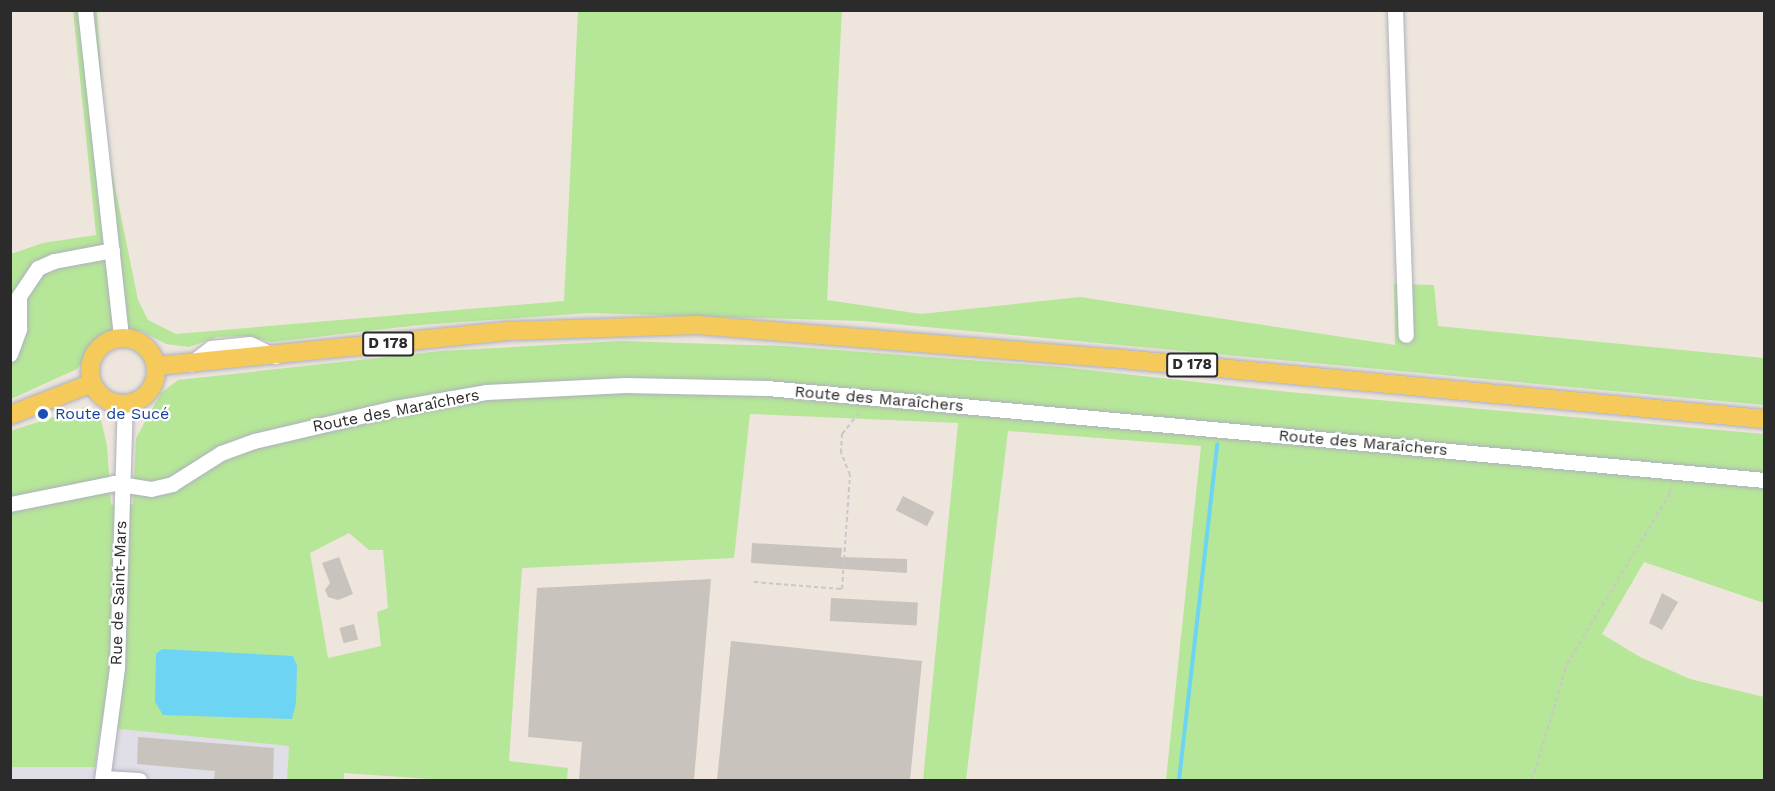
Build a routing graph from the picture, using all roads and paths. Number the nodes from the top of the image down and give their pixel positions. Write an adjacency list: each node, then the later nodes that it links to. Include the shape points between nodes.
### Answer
1 (85, 10): 3 (street)
2 (1395, 10): 4 (street)
3 (112, 250): 5 (street); 6 (street, via 54,261 38,268 19,296 19,329)
4 (1406, 335)
5 (121, 337): 7 (main road, via 140,342 154,356); 8 (main road, via 111,339 95,353 90,372)
6 (10, 354)
7 (157, 366): 10 (main road, via 149,392); 12 (main road, D 178, via 508,331 698,325)
8 (92, 383): 10 (main road, via 105,399); 11 (main road)
9 (880, 399): 13 (street, Route des Maraîchers); 15 (street, Route des Maraîchers, via 680,385 486,392 395,408 254,441 221,453 172,484 151,489); 17 (path, via 861,411 842,434 841,453 850,475 842,589)
10 (125, 404): 15 (street, Rue de Saint-Mars)
11 (10, 415)
12 (1764, 419)
13 (1671, 471): 14 (street, Route des Maraîchers); 20 (path, via 1670,493 1567,664)
14 (1764, 480)
15 (121, 483): 16 (street, Route des Maraîchers); 18 (street, Rue de Saint-Mars, via 117,667)
16 (10, 504)
17 (754, 582)
18 (102, 779): 19 (street)
19 (139, 780)
20 (1532, 780)

